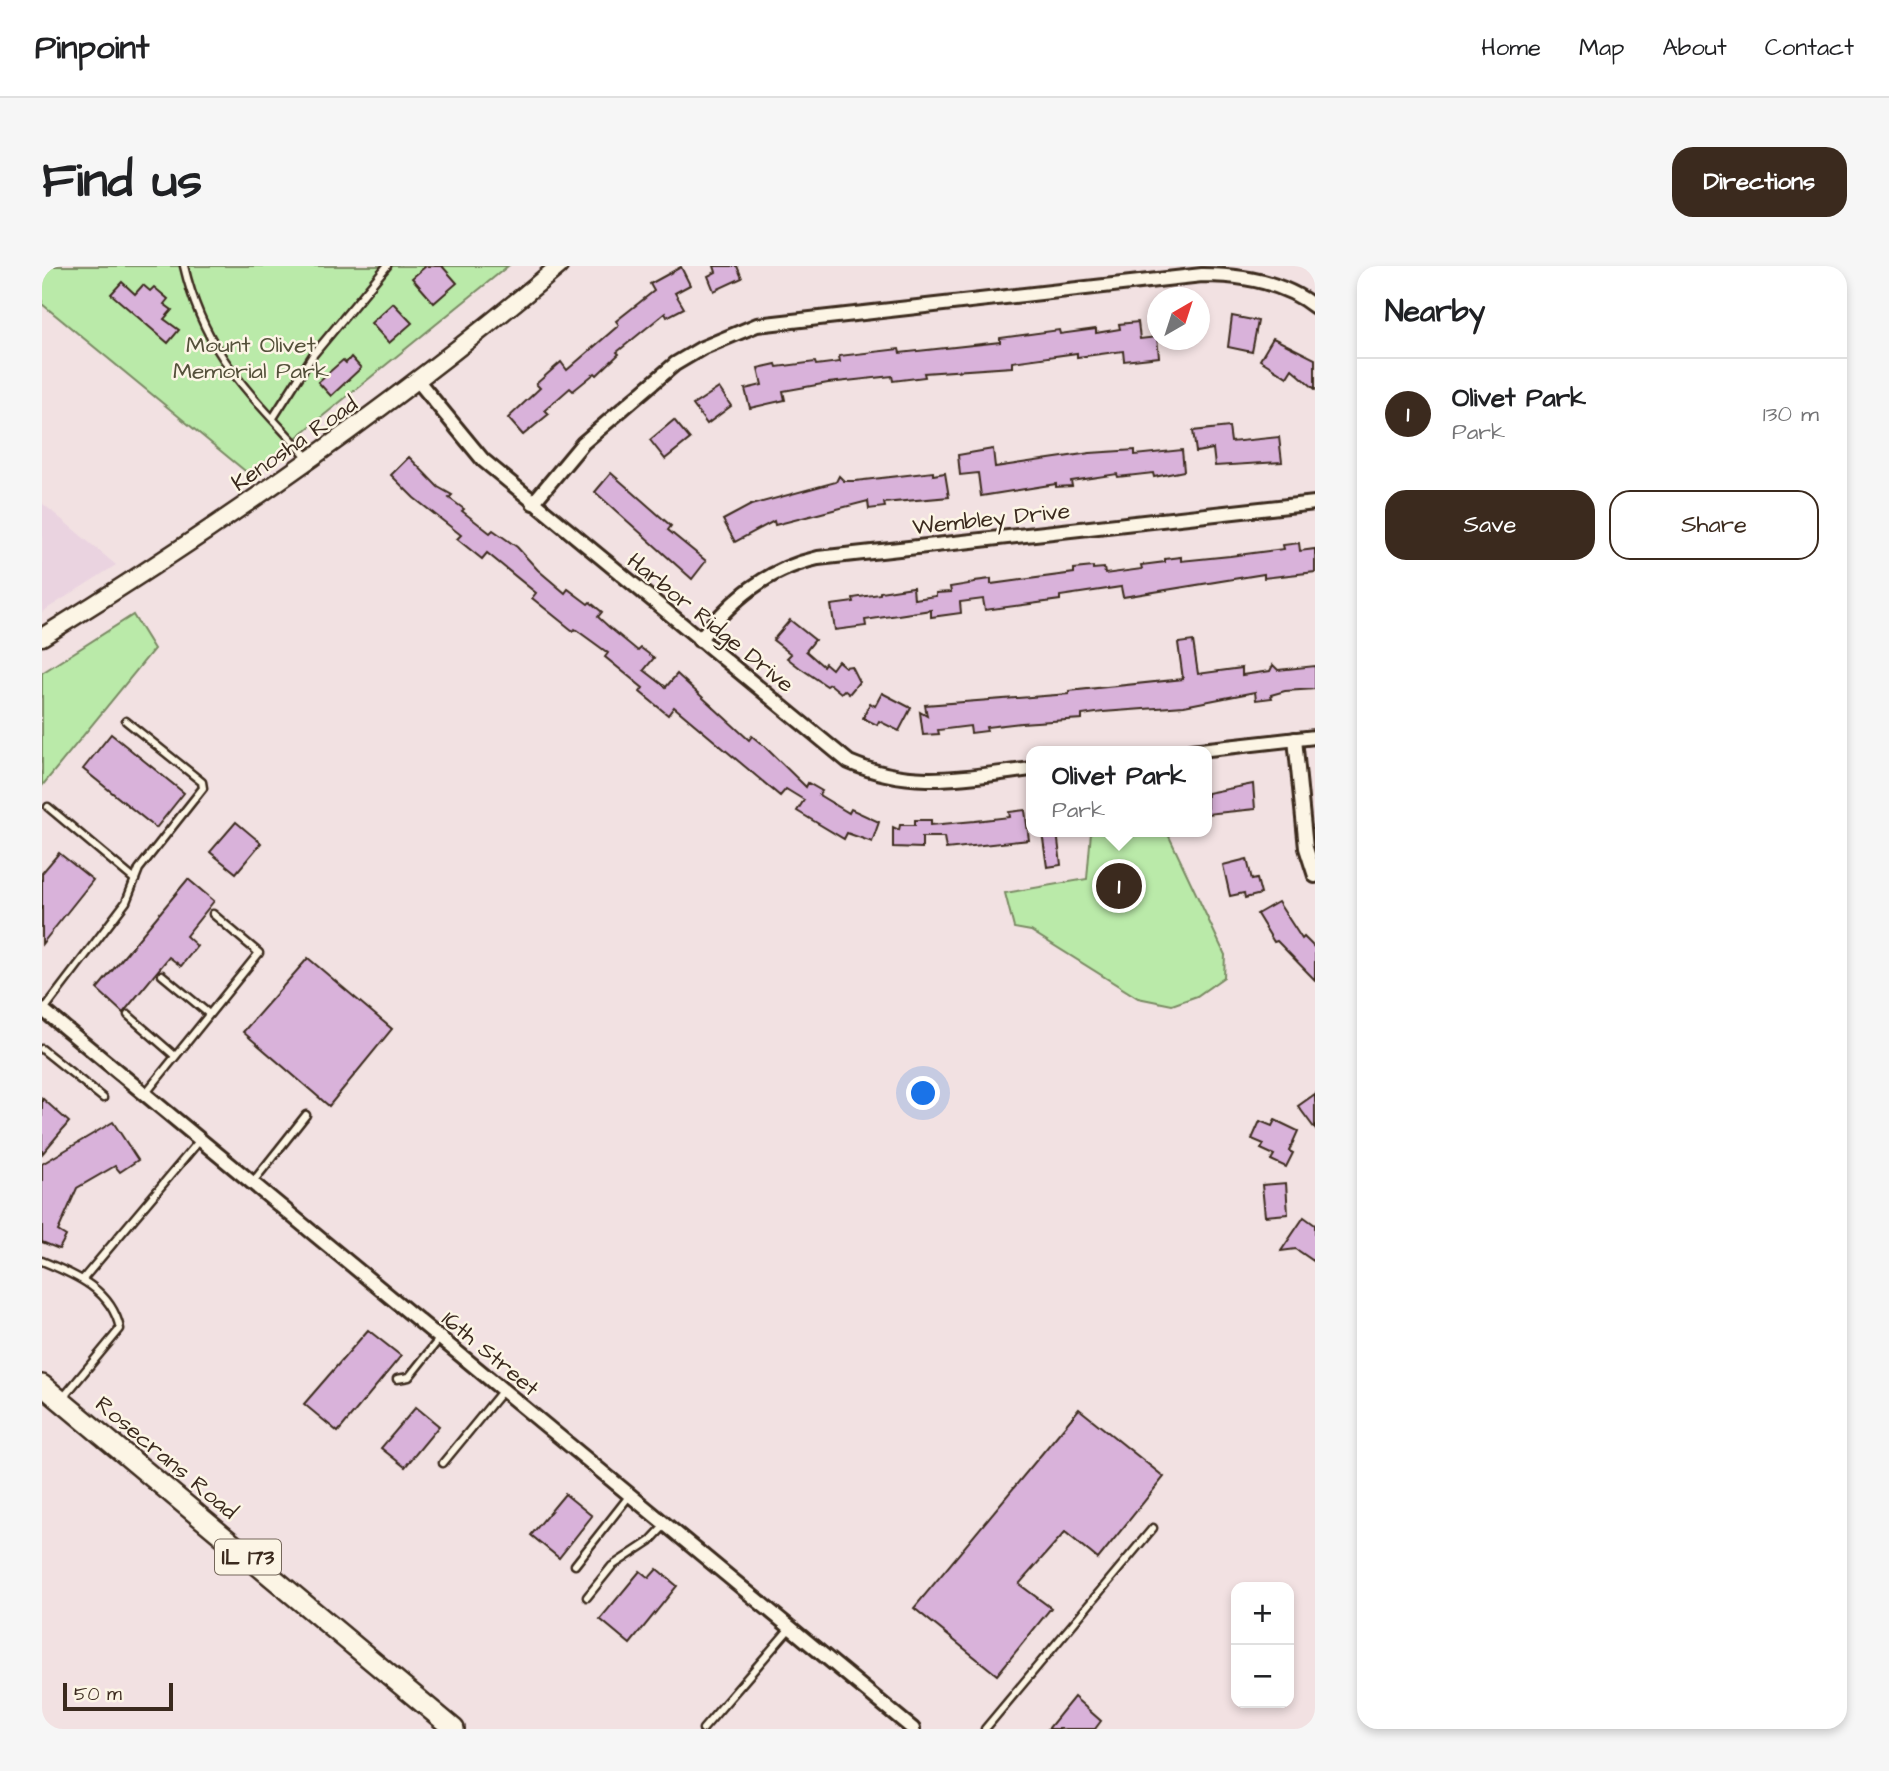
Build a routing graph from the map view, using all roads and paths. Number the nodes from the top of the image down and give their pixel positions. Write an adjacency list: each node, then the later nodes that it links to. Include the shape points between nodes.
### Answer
1 (184, 266): 7 (lane, via 194,302 221,359)
2 (387, 266): 7 (lane, via 313,355)
3 (559, 266): 6 (street, Kenosha Road)
4 (1158, 273): 5 (street, via 1233,275 1265,282); 9 (street, via 757,325 675,364 583,443)
5 (1315, 307)
6 (418, 381): 8 (street, Kenosha Road); 9 (street, Harbor Ridge Drive, via 483,460)
7 (273, 418): 8 (lane)
8 (311, 461): 11 (street, Kenosha Road)
9 (533, 503): 12 (street, Harbor Ridge Drive)
10 (1315, 503): 12 (street, Wembley Drive, via 818,558 754,583)
11 (42, 637)
12 (699, 640): 17 (street, Harbor Ridge Drive, via 849,762 869,771 933,781)
13 (126, 721): 20 (lane, via 202,782 203,788)
14 (1315, 737): 15 (street)
15 (1295, 739): 16 (street); 19 (street, via 1306,848)
16 (1212, 749)
17 (1026, 770)
18 (48, 807): 20 (lane)
19 (1315, 876)
20 (135, 880): 23 (lane, via 126,902)
21 (213, 914): 24 (lane, via 259,953)
22 (162, 975): 24 (lane)
23 (43, 1011): 28 (street, 16th Street)
24 (209, 1014): 27 (lane)
25 (128, 1015): 27 (lane)
26 (42, 1049): 29 (lane)
27 (175, 1056): 28 (lane)
28 (145, 1094): 31 (street, 16th Street)
29 (103, 1098)
30 (306, 1115): 32 (lane)
31 (201, 1140): 32 (street, 16th Street); 34 (lane)
32 (252, 1183): 35 (street, 16th Street)
33 (42, 1261): 34 (lane)
34 (83, 1279): 39 (lane, via 116,1309 120,1329)
35 (440, 1338): 36 (lane, via 409,1377); 38 (street, 16th Street)
36 (397, 1380)
37 (42, 1385): 39 (main road, Rosecrans Road / IL 173)
38 (503, 1390): 40 (lane); 41 (street, 16th Street)
39 (61, 1401): 47 (main road, Rosecrans Road / IL 173)
40 (443, 1464)
41 (630, 1495): 42 (street, 16th Street); 44 (lane)
42 (666, 1524): 45 (lane, via 650,1541 612,1566); 46 (street, 16th Street)
43 (1153, 1528): 50 (lane)
44 (575, 1565)
45 (587, 1597)
46 (791, 1628): 48 (lane); 49 (street, 16th Street)
47 (454, 1729)
48 (703, 1729)
49 (913, 1729)
50 (985, 1729)

